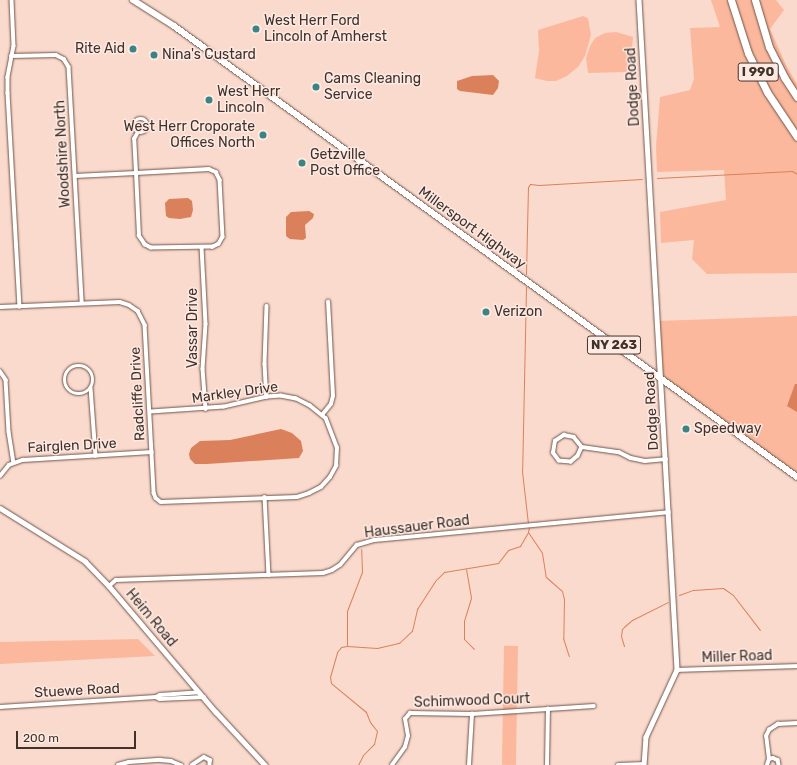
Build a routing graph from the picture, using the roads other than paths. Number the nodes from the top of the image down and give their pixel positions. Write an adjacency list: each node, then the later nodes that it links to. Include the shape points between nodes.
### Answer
1 (12, 0): 6 (street, via 14,46)
2 (133, 0): 19 (main road, Millersport Highway / NY 263, via 174,26)
3 (639, 0): 19 (street, Dodge Road)
4 (731, 0): 9 (highway, I 990, via 740,32 767,92)
5 (755, 0): 7 (highway, I 990, via 770,47)
6 (11, 56): 11 (street, Woodshire North, via 56,55 67,63); 17 (street, via 8,93)
7 (797, 97)
8 (138, 132): 10 (street, via 134,139)
9 (797, 138)
10 (136, 173): 11 (street); 12 (street, via 139,236 145,245 151,248); 12 (street, via 209,169 216,172 220,180 223,237 220,244)
11 (75, 176): 14 (street, Woodshire North)
12 (202, 247): 22 (street, Vassar Drive, via 206,324 203,369)
13 (328, 302): 24 (street, via 333,396 331,404)
14 (82, 303): 17 (street, Radcliffe Drive); 23 (street, Radcliffe Drive, via 125,303 134,307 144,320)
15 (267, 306): 21 (street)
16 (0, 307): 17 (street, Radcliffe Drive)
17 (20, 307)
18 (0, 371): 29 (street, via 6,380 9,432)
19 (661, 380): 28 (street, Dodge Road); 31 (main road, Millersport Highway / NY 263)
20 (90, 388): 20 (street, via 92,374 85,367 76,366 68,371 65,384 70,391 84,393); 27 (street)
21 (267, 396): 22 (street, Markley Drive); 24 (street, Markley Drive, via 296,399)
22 (206, 409): 23 (street, Markley Drive)
23 (151, 412): 26 (street, Radcliffe Drive)
24 (322, 415): 32 (street, Markley Drive, via 338,448 338,461 330,477 321,487 304,495 289,498)
25 (582, 447): 25 (street, via 574,437 564,435 555,441 553,453 559,461 571,462 578,456); 28 (street, via 619,452 645,461)
26 (152, 452): 27 (street, Fairglen Drive); 32 (street, Radcliffe Drive, via 154,493 159,502)
27 (96, 456): 29 (street, Fairglen Drive)
28 (666, 459): 34 (street, Dodge Road)
29 (14, 462): 30 (street, Fairglen Drive, via 5,468)
30 (0, 476)
31 (797, 477)
32 (265, 497): 35 (street)
33 (0, 508): 36 (street, Heim Road, via 85,561)
34 (669, 512): 35 (street, Haussauer Road, via 374,540 357,545 340,565 332,570 323,573); 38 (street, Dodge Road)
35 (269, 575): 36 (street, Haussauer Road, via 116,580)
36 (109, 586): 39 (street, Heim Road)
37 (797, 666): 38 (street, Miller Road)
38 (677, 670): 48 (street, Dodge Road, via 646,738)
39 (199, 692): 40 (street, Heim Road); 41 (street, Stuewe Road, via 160,694)
40 (204, 697): 41 (street, Stuewe Road); 53 (street, Heim Road)
41 (156, 698): 43 (street, Stuewe Road)
42 (594, 706): 44 (street, Schimwood Court)
43 (0, 707)
44 (548, 709): 45 (street, Schimwood Court); 56 (street)
45 (472, 714): 54 (street, Schimwood Court, via 408,715 405,719 408,736 405,747); 55 (street)
46 (797, 723): 47 (street, via 778,724 769,730 766,736)
47 (769, 759): 58 (street); 59 (street, via 777,759)
48 (644, 764): 57 (street)
49 (118, 765): 50 (street, via 160,760)
50 (181, 765)
51 (192, 765): 52 (street, via 204,757 210,760)
52 (210, 765)
53 (265, 765)
54 (392, 765)
55 (469, 765)
56 (547, 765)
57 (618, 765)
58 (767, 765)
59 (780, 765)

